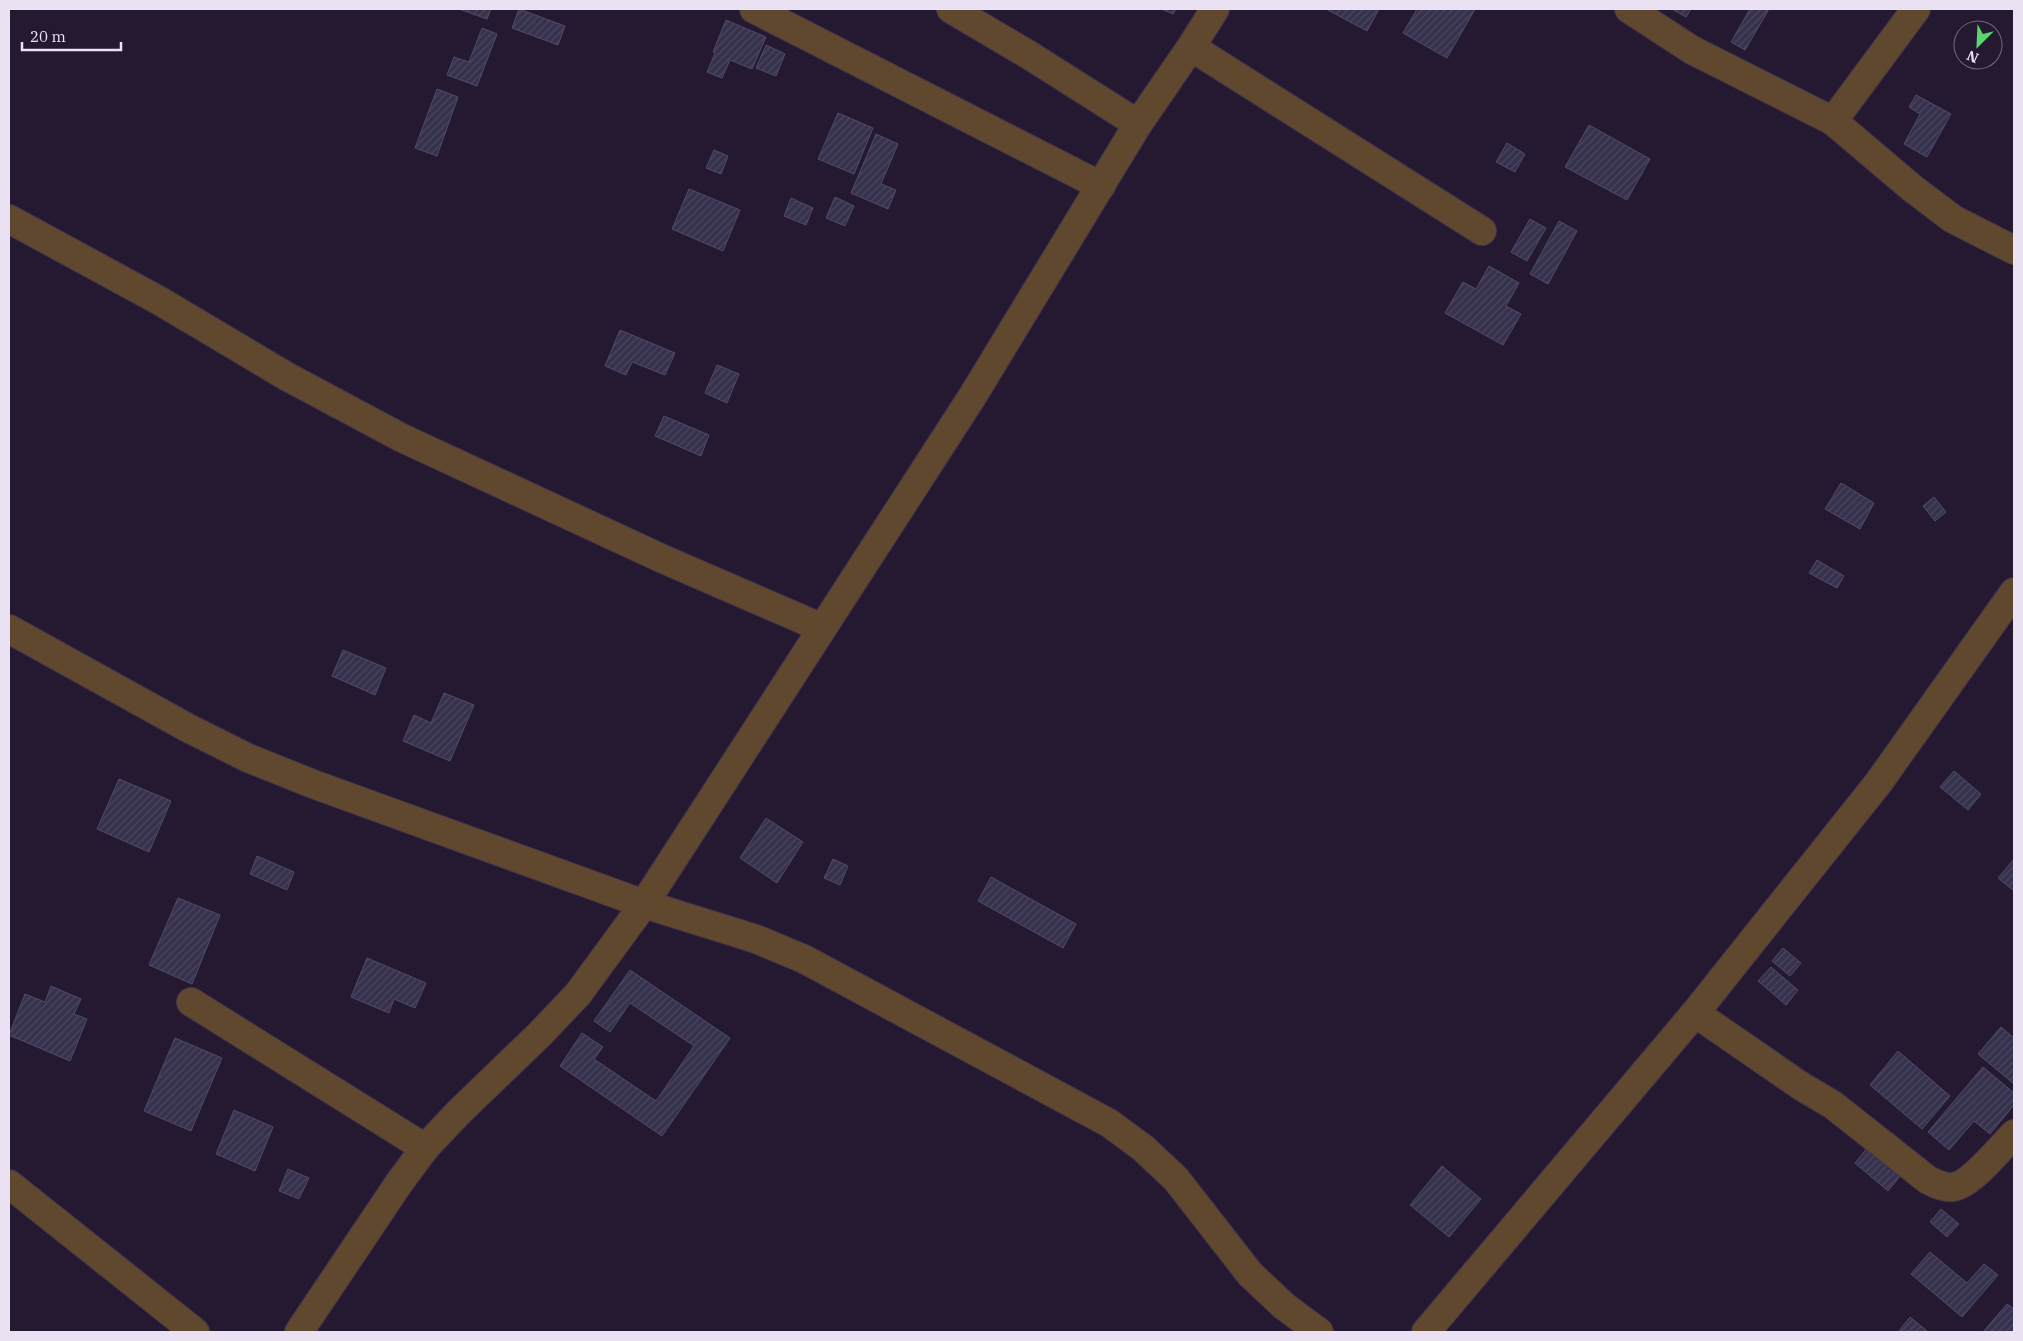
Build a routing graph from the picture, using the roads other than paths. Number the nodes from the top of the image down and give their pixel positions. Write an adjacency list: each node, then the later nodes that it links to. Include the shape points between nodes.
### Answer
1 (754, 9): 9 (street)
2 (951, 9): 8 (street)
3 (1215, 9): 6 (street)
4 (1629, 9): 7 (street, via 1692,50)
5 (1916, 9): 7 (street)
6 (1191, 47): 8 (street); 11 (street)
7 (1833, 121): 12 (street, via 1953,219)
8 (1138, 124): 9 (street)
9 (1101, 186): 14 (street, via 972,397)
10 (9, 219): 14 (street, via 402,438 663,559)
11 (1482, 231)
12 (2014, 250)
13 (2014, 592): 18 (street, via 1879,782)
14 (822, 628): 16 (street)
15 (9, 629): 16 (street, via 248,758)
16 (644, 904): 20 (street, via 578,994); 24 (street, via 756,939 804,959 1108,1123 1143,1148 1176,1179 1250,1274 1284,1306)
17 (191, 1002): 20 (street)
18 (1695, 1013): 19 (street, via 1833,1105 1928,1180 1943,1187 1955,1187 1966,1182); 25 (street)
19 (2014, 1134)
20 (425, 1148): 23 (street)
21 (9, 1184): 22 (street)
22 (195, 1332)
23 (299, 1332)
24 (1319, 1332)
25 (1426, 1332)

